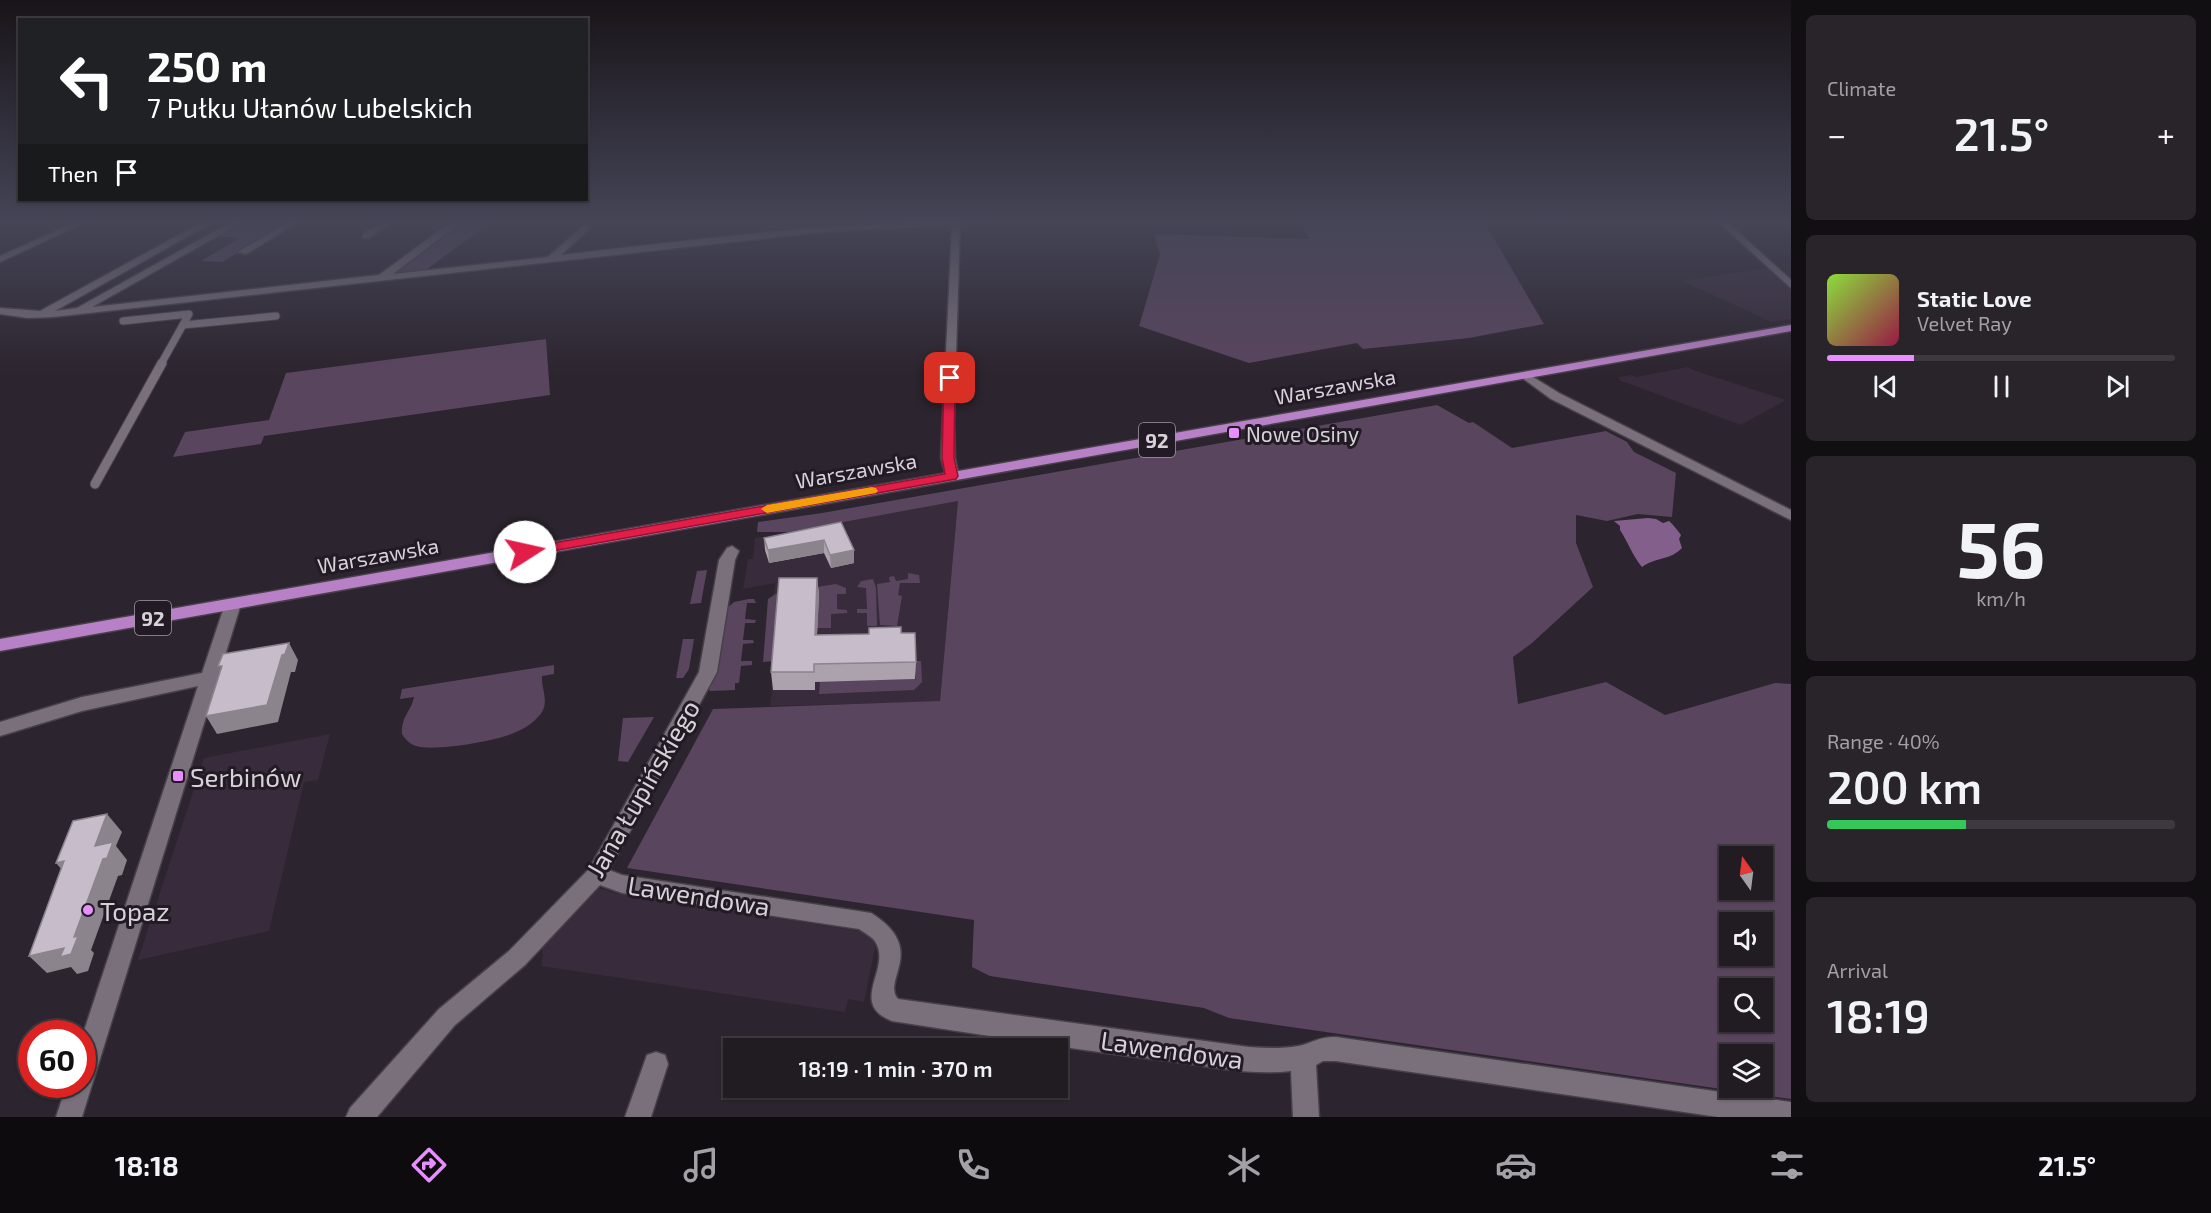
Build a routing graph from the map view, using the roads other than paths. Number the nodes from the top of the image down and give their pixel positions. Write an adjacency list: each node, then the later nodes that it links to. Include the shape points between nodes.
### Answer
1 (117, 272): 11 (street)
2 (147, 272): 10 (street)
3 (385, 272): 7 (street)
4 (439, 272): 7 (street)
5 (954, 272): 17 (street, via 948,422)
6 (1777, 272): 8 (street)
7 (381, 279): 10 (street)
8 (1791, 285)
9 (0, 311): 11 (street)
10 (74, 312): 11 (street)
11 (38, 315)
12 (276, 316): 14 (street)
13 (123, 321): 14 (street, via 189,314)
14 (183, 325): 18 (street)
15 (1791, 328): 16 (main road, Warszawska / 92)
16 (1524, 375): 17 (main road, Warszawska / 92); 19 (street, via 1555,396)
17 (952, 476): 21 (main road, Warszawska / 92)
18 (95, 484)
19 (1791, 516)
20 (732, 551): 25 (street, Jana Łupińskiego, via 727,560 708,672)
21 (233, 604): 22 (main road, Warszawska / 92); 23 (street)
22 (0, 645)
23 (208, 678): 24 (street, via 82,704); 26 (street)
24 (0, 729)
25 (596, 875): 27 (street, Lawendowa, via 622,884 863,920 888,939 890,963 881,995 885,1006 892,1010 1142,1047 1275,1061); 32 (street, Jana Łupińskiego, via 517,958 447,1017)
26 (96, 1032)
27 (1303, 1058): 30 (street, Lawendowa, via 1321,1049 1336,1049); 34 (street)
28 (656, 1064): 33 (street)
29 (75, 1098): 31 (street)
30 (1791, 1115)
31 (69, 1117)
32 (359, 1117)
33 (638, 1117)
34 (1306, 1117)

